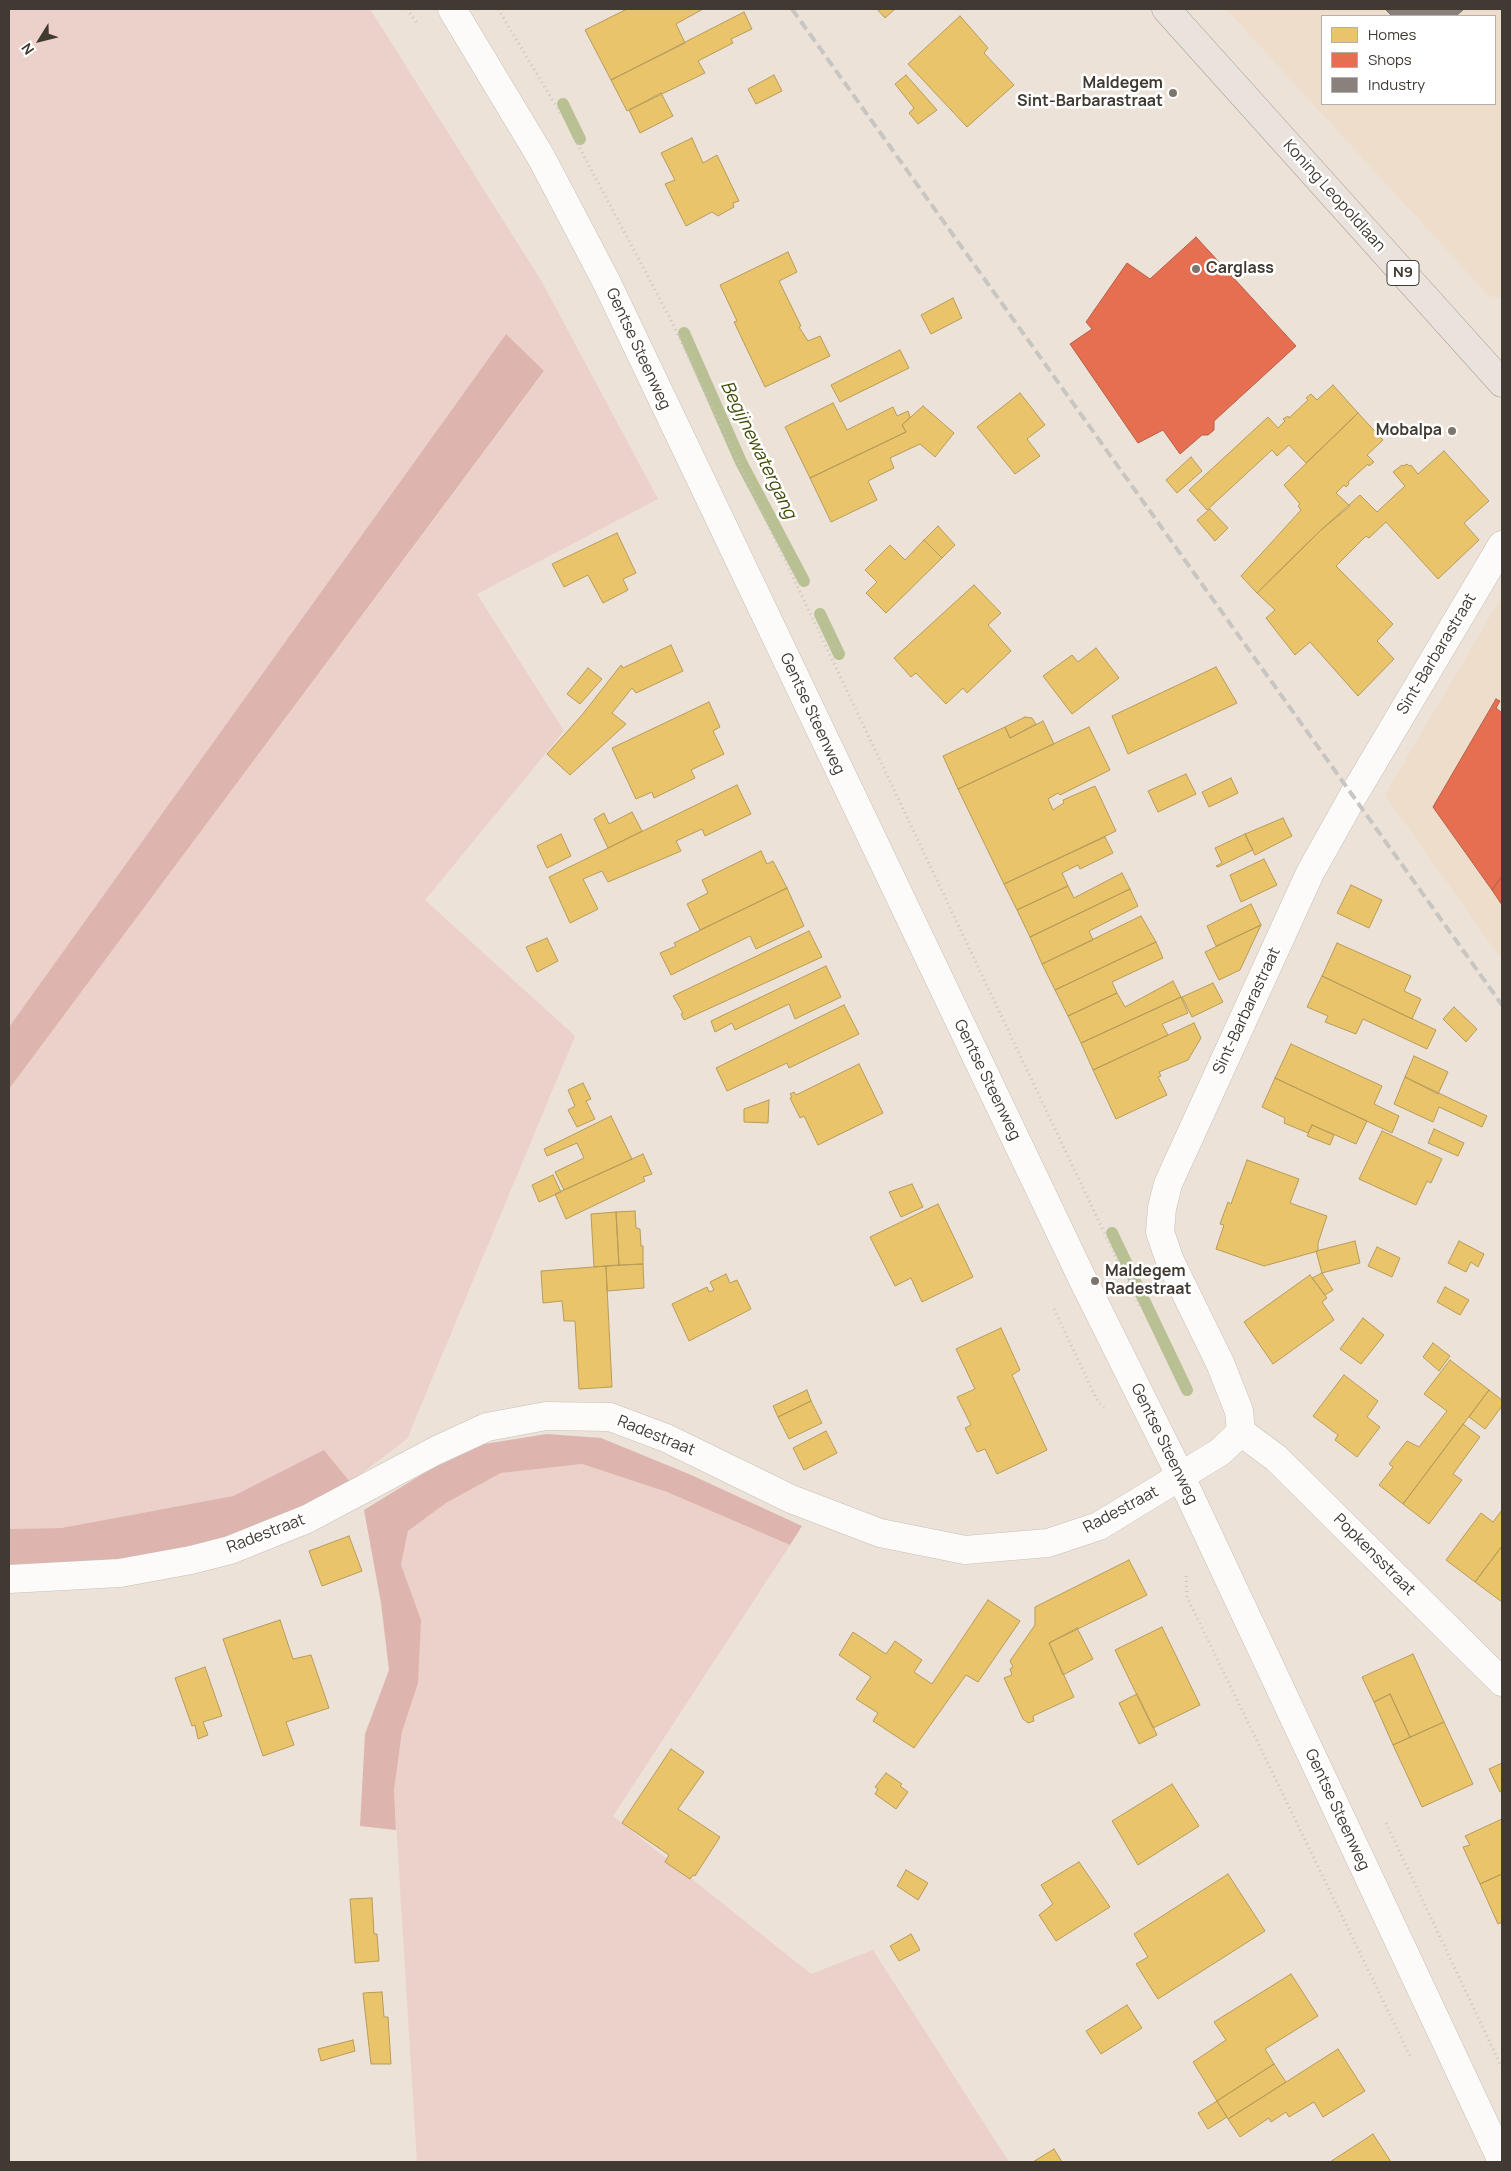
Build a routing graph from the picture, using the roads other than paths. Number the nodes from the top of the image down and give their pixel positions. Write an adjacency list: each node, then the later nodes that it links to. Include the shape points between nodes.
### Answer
1 (452, 9): 6 (street, Gentse Steenweg, via 541,157 606,281 1082,1278)
2 (1166, 9): 3 (main road, Koning Leopoldlaan / N9)
3 (1502, 384)
4 (1502, 546): 5 (street, Sint-Barbarastraat, via 1310,873 1168,1184 1160,1232 1170,1261 1220,1363 1239,1411)
5 (1241, 1432): 6 (street, via 1220,1452); 8 (street, Popkensstraat, via 1276,1458)
6 (1181, 1477): 7 (street, Radestraat, via 1099,1526 1048,1543 966,1550 880,1533 791,1499 666,1438 610,1418 546,1416 487,1427 307,1519 230,1550 120,1573); 9 (street, Gentse Steenweg)
7 (9, 1579)
8 (1502, 1682)
9 (1502, 2161)

